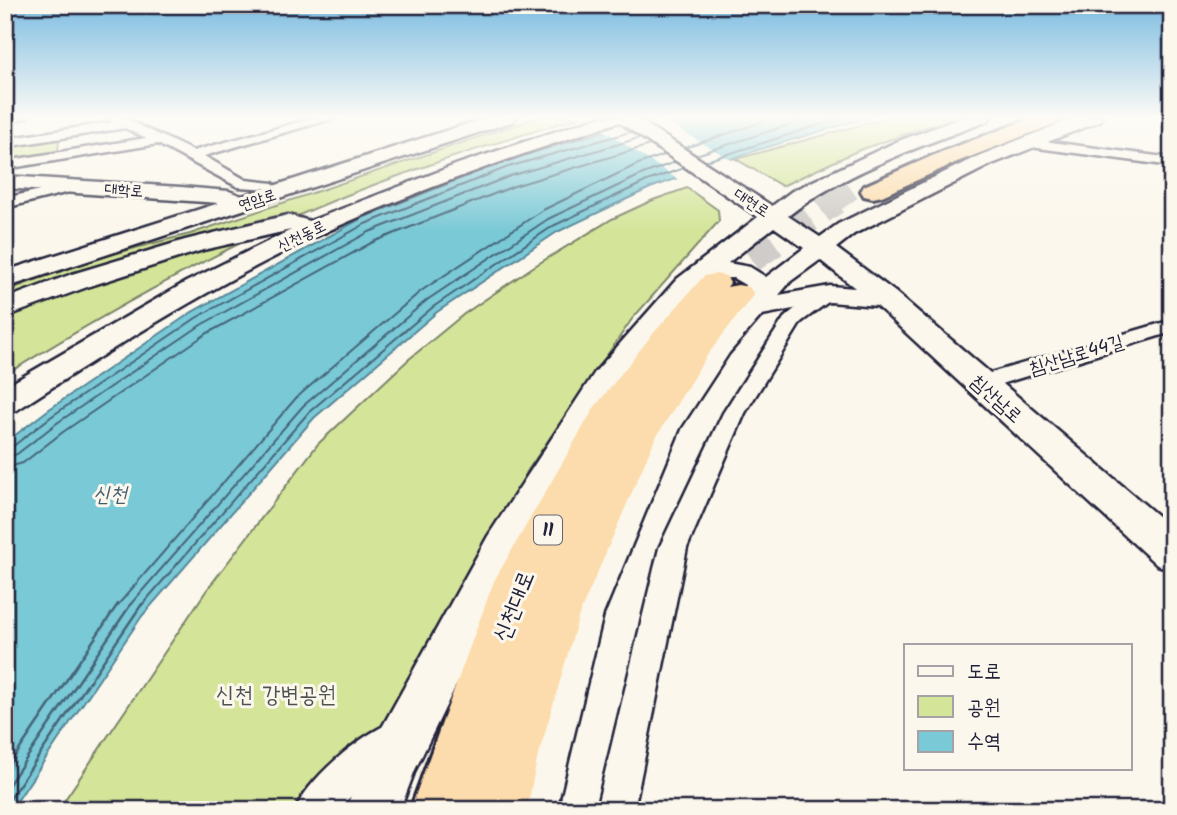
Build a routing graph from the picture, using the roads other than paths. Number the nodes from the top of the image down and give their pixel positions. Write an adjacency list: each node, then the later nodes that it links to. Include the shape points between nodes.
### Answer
1 (66, 155): 13 (street)
2 (192, 155): 15 (street)
3 (391, 155): 14 (main road, 연암로)
4 (475, 155): 26 (main road, 신천동로, via 431,169)
5 (497, 155): 26 (main road, 신천동로)
6 (681, 155): 23 (main road, 대현로)
7 (895, 155): 22 (main road)
8 (923, 155): 22 (highway)
9 (954, 155): 22 (highway)
10 (998, 155): 22 (main road, via 894,204)
11 (1119, 155): 12 (street)
12 (1172, 162)
13 (5, 165)
14 (335, 173): 18 (main road); 25 (main road, 연암로)
15 (228, 177): 18 (street, via 243,184); 20 (street)
16 (5, 182): 17 (main road, 대학로)
17 (76, 186): 19 (main road, 대학로); 24 (street)
18 (268, 186): 20 (main road)
19 (135, 190): 21 (main road, 대학로); 27 (main road, via 157,210 146,223)
20 (208, 191): 21 (main road)
21 (181, 193): 25 (main road, 대학로, via 229,198)
22 (854, 197): 23 (main road, via 800,196); 28 (main road); 32 (main road, via 853,241)
23 (756, 202): 28 (main road, 대현로); 30 (main road)
24 (5, 203)
25 (241, 204): 27 (main road, 연암로)
26 (302, 226): 33 (main road, via 288,222 194,245); 35 (main road, 신천동로, via 135,306); 37 (main road, 신천동로)
27 (107, 247): 29 (main road, 연암로)
28 (819, 247): 30 (main road, via 782,275); 32 (main road, 침산남로)
29 (5, 280)
30 (729, 280): 31 (main road); 39 (main road, via 686,285 606,379 502,548); 42 (highway, 신천대로 / 11, via 663,343 608,418 513,597); 43 (highway, 신천대로 / 11, via 692,352 636,438 553,615); 44 (main road, via 718,346 664,426 581,614)
31 (830, 294): 32 (main road); 45 (street, via 794,318 734,413 673,548)
32 (885, 298): 36 (main road, 침산남로)
33 (5, 309)
34 (1172, 326): 36 (street, 침산남로44길)
35 (5, 382)
36 (981, 383): 38 (main road, 침산남로)
37 (5, 402)
38 (1172, 552)
39 (411, 723): 40 (street, via 334,786); 41 (main road)
40 (314, 810)
41 (372, 810)
42 (442, 810)
43 (495, 810)
44 (528, 810)
45 (615, 810)

